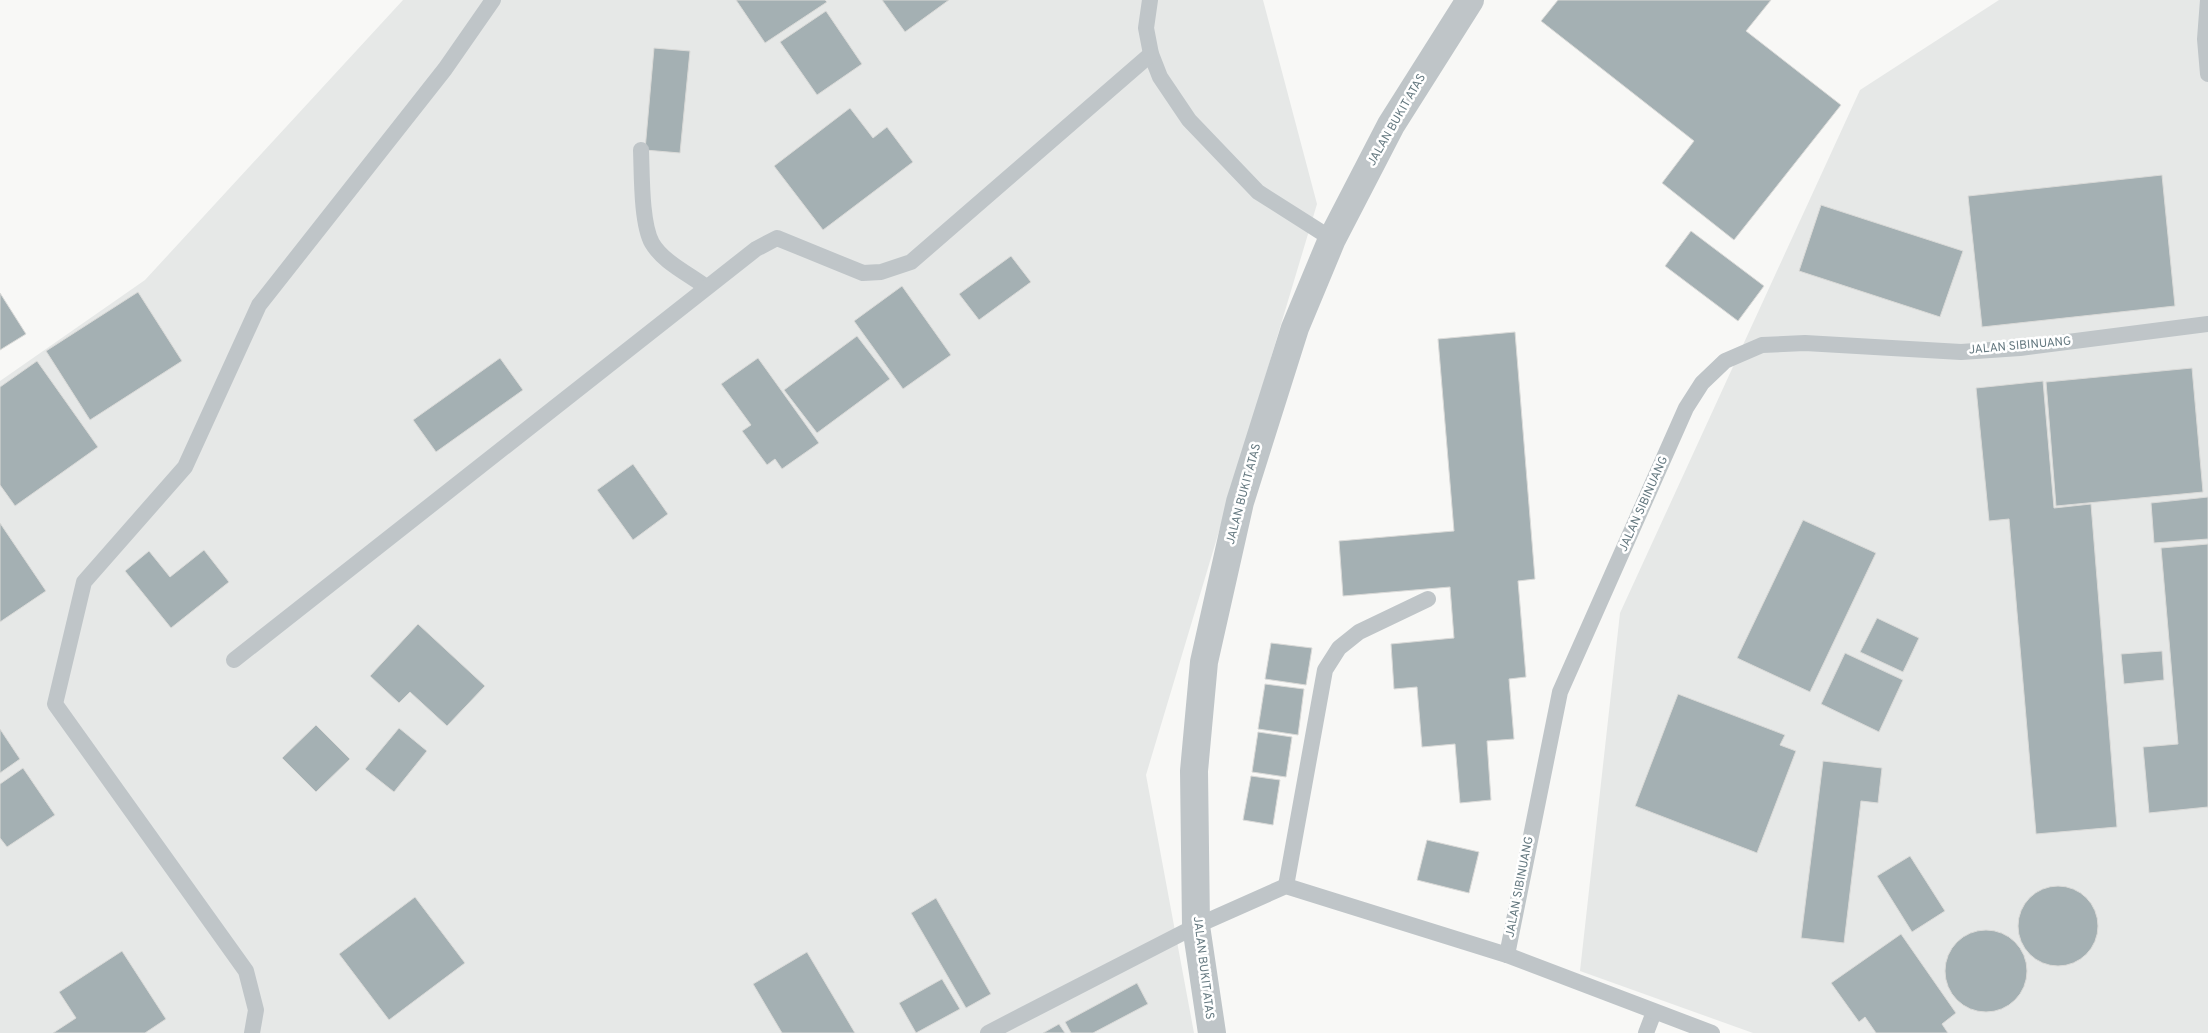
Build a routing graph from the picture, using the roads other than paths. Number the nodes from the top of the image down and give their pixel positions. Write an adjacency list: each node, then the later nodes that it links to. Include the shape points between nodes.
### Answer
1 (493, 0): 17 (lane, via 445,69 259,306 185,467 84,582 55,704 246,971 256,1010)
2 (1150, 0): 5 (lane, via 1146,28)
3 (1470, 0): 8 (street, JALAN BUKIT ATAS, via 1391,125)
4 (2208, 0): 6 (lane, via 2205,39)
5 (1151, 54): 8 (lane, via 1160,77 1189,120 1258,192); 9 (lane, via 911,262 863,274 777,238 756,249)
6 (2208, 74)
7 (640, 150): 9 (lane, via 646,228 652,243)
8 (1332, 239): 14 (street, JALAN BUKIT ATAS, via 1295,328 1266,416 1240,502 1204,662 1194,771)
9 (706, 287): 12 (lane)
10 (2208, 324): 15 (lane, JALAN SIBINUANG, via 2020,348 1961,352 1806,343 1762,345 1725,361 1702,383 1686,408 1560,692)
11 (1428, 599): 13 (lane, via 1359,632 1339,648 1325,670)
12 (234, 660)
13 (1286, 886): 14 (lane); 15 (lane)
14 (1196, 926): 18 (lane); 19 (street, JALAN BUKIT ATAS)
15 (1506, 955): 16 (lane, JALAN SIBINUANG)
16 (1654, 1012): 20 (lane); 21 (lane, JALAN SIBINUANG)
17 (252, 1033)
18 (988, 1033)
19 (1212, 1033)
20 (1646, 1033)
21 (1712, 1033)

